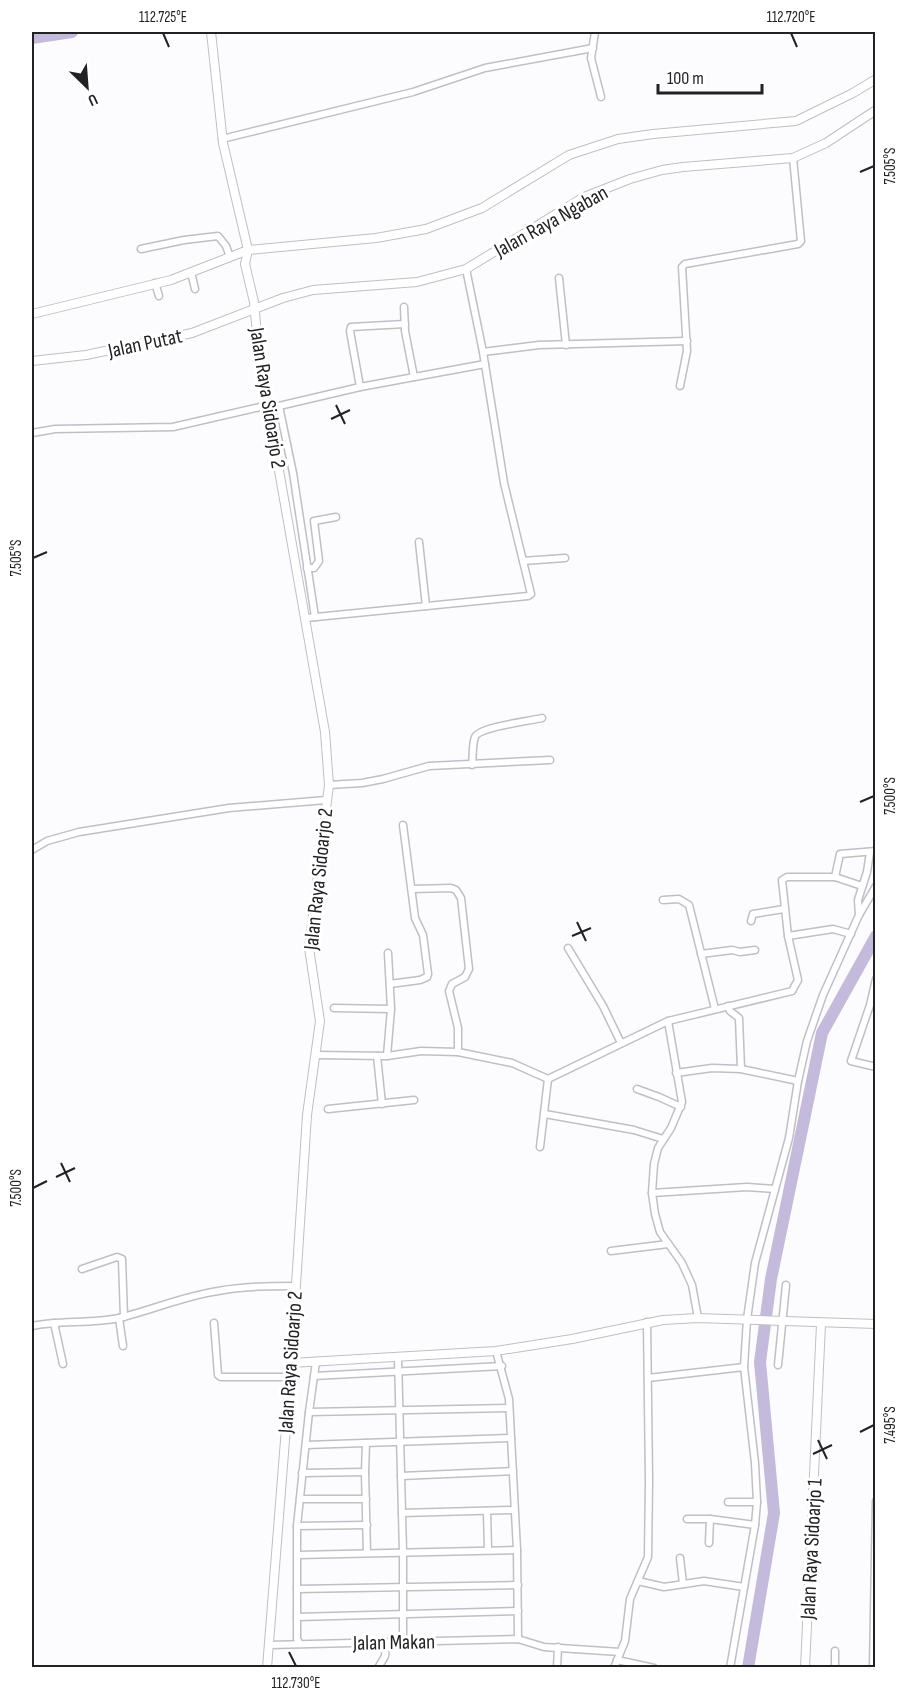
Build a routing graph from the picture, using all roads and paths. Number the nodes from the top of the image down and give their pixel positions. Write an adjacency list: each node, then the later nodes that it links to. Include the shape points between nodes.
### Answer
1 (211, 32): 7 (street, Jalan Raya Sidoarjo 2)
2 (595, 32): 3 (street)
3 (593, 48): 5 (street, via 591,58); 7 (street, via 485,68 413,92)
4 (876, 79): 10 (street, via 796,121 653,134 579,151 482,208 426,229 376,238)
5 (602, 97)
6 (876, 110): 8 (street, Jalan Raya Ngaban, via 826,143)
7 (222, 139): 10 (street, Jalan Raya Sidoarjo 2)
8 (793, 158): 12 (street, Jalan Raya Ngaban, via 683,167 630,180 584,197); 18 (street, via 801,241 681,267)
9 (141, 249): 11 (street, via 218,236)
10 (248, 250): 11 (street); 14 (street, Jalan Raya Sidoarjo 2, via 244,264)
11 (230, 257): 16 (street, via 193,282)
12 (466, 269): 14 (street, Jalan Raya Ngaban, via 417,282 313,290); 20 (street)
13 (559, 278): 19 (street)
14 (253, 302): 21 (street, Jalan Putat, via 192,333 86,355); 26 (street, Jalan Raya Sidoarjo 2)
15 (404, 307): 17 (street)
16 (32, 314)
17 (405, 324): 23 (street); 25 (street, via 351,327)
18 (687, 341): 19 (street); 24 (street)
19 (566, 345): 20 (street)
20 (483, 352): 22 (street)
21 (32, 361)
22 (485, 364): 23 (street); 31 (street, via 504,483)
23 (414, 377): 25 (street)
24 (680, 386)
25 (360, 387): 26 (street)
26 (274, 407): 27 (street, via 173,427 55,429); 32 (street, via 292,473); 34 (street, Jalan Raya Sidoarjo 2)
27 (32, 433)
28 (336, 517): 32 (street, via 314,521 319,561 314,568)
29 (419, 542): 33 (street)
30 (565, 558): 31 (street)
31 (523, 561): 33 (street, via 532,592 528,596)
32 (307, 568): 34 (street)
33 (426, 606): 34 (street)
34 (311, 618): 38 (street, Jalan Raya Sidoarjo 2)
35 (542, 718): 37 (street, via 478,732 474,737)
36 (550, 760): 37 (street)
37 (472, 765): 38 (street, via 429,766 383,779)
38 (331, 784): 39 (street, Jalan Raya Sidoarjo 2)
39 (327, 800): 41 (street, via 229,808 90,830 47,841); 66 (street, Jalan Raya Sidoarjo 2, via 309,948)
40 (403, 825): 46 (street)
41 (32, 850)
42 (873, 852): 43 (street, via 840,854); 44 (street)
43 (835, 877): 44 (street); 48 (street, via 785,878 781,884)
44 (862, 886): 49 (street, via 857,904)
45 (876, 886): 49 (street)
46 (412, 889): 58 (street, via 428,974 420,980); 65 (street, via 452,888 461,898 469,969 449,991 458,1028)
47 (663, 900): 56 (street, via 679,898 689,904)
48 (784, 909): 50 (street, via 753,914); 52 (street)
49 (859, 915): 51 (street)
50 (751, 921)
51 (850, 934): 52 (street, via 833,929); 73 (street, via 823,995)
52 (788, 936): 59 (street, via 798,980 792,991)
53 (568, 948): 64 (street)
54 (755, 950): 56 (street)
55 (388, 953): 58 (street)
56 (701, 954): 62 (street)
57 (876, 980): 69 (street, via 851,1061)
58 (390, 984): 61 (street)
59 (729, 1006): 62 (street); 70 (street, via 739,1018)
60 (334, 1008): 61 (street)
61 (391, 1009): 68 (street)
62 (715, 1009): 63 (street)
63 (669, 1021): 64 (street); 71 (street)
64 (621, 1043): 72 (street)
65 (458, 1052): 68 (street, via 421,1051); 72 (street, via 512,1063)
66 (321, 1055): 67 (street); 88 (street, Jalan Raya Sidoarjo 2, via 308,1115)
67 (377, 1056): 68 (street); 76 (street)
68 (387, 1056)
69 (876, 1067)
70 (741, 1069): 71 (street); 73 (street)
71 (675, 1073): 77 (street)
72 (549, 1078): 79 (street)
73 (798, 1081): 82 (street, via 789,1138)
74 (637, 1089): 77 (street)
75 (414, 1100): 76 (street)
76 (382, 1104): 78 (street)
77 (681, 1105): 80 (street)
78 (328, 1109)
79 (544, 1114): 80 (street); 81 (street)
80 (663, 1138): 83 (street, via 654,1164)
81 (540, 1147)
82 (774, 1189): 83 (street, via 747,1186); 91 (street, via 755,1263)
83 (652, 1193): 84 (street, via 660,1232)
84 (668, 1244): 85 (street); 90 (street, via 692,1285)
85 (611, 1251)
86 (82, 1269): 89 (street, via 117,1257 122,1259)
87 (786, 1285): 92 (street)
88 (296, 1286): 89 (street, via 217,1291); 103 (street, Jalan Raya Sidoarjo 2)
89 (121, 1317): 94 (street); 99 (street)
90 (698, 1318): 91 (street); 93 (street)
91 (750, 1319): 92 (street); 107 (street)
92 (781, 1321): 96 (street); 105 (street)
93 (648, 1322): 100 (street); 111 (street)
94 (54, 1323): 98 (street); 104 (street)
95 (214, 1323): 109 (street, via 218,1375)
96 (821, 1323): 97 (street); 167 (street, Jalan Raya Sidoarjo 1)
97 (876, 1324)
98 (32, 1326)
99 (123, 1346)
100 (496, 1351): 101 (street); 106 (street)
101 (398, 1358): 102 (street); 108 (street)
102 (316, 1362): 103 (street); 110 (street)
103 (296, 1363): 109 (street, Jalan Raya Sidoarjo 2)
104 (63, 1364)
105 (778, 1365)
106 (502, 1366): 108 (street); 112 (street)
107 (744, 1367): 111 (street); 127 (street)
108 (398, 1372): 110 (street); 113 (street)
109 (290, 1377): 156 (street, Jalan Raya Sidoarjo 2)
110 (314, 1377): 114 (street)
111 (648, 1378): 143 (street, via 648,1557)
112 (509, 1408): 113 (street); 115 (street)
113 (399, 1410): 114 (street); 116 (street)
114 (309, 1412): 118 (street)
115 (511, 1438): 116 (street); 119 (street)
116 (399, 1442): 117 (street); 122 (street)
117 (366, 1443): 118 (street); 120 (street)
118 (306, 1445): 121 (street)
119 (513, 1471): 122 (street); 128 (street)
120 (365, 1472): 121 (street); 123 (street)
121 (302, 1473): 124 (street)
122 (401, 1476): 130 (street)
123 (366, 1499): 124 (street); 133 (street)
124 (300, 1500): 134 (street)
125 (876, 1501): 169 (street)
126 (728, 1502): 127 (street)
127 (757, 1502): 135 (street)
128 (514, 1510): 129 (street); 138 (street)
129 (487, 1511): 130 (street); 137 (street)
130 (402, 1513): 139 (street)
131 (687, 1519): 132 (street)
132 (710, 1519): 135 (street); 136 (street)
133 (367, 1525): 134 (street); 140 (street)
134 (297, 1526): 141 (street)
135 (756, 1526): 147 (street)
136 (709, 1543)
137 (488, 1550): 138 (street); 139 (street)
138 (517, 1550): 145 (street)
139 (403, 1552): 140 (street); 146 (street)
140 (367, 1553): 141 (street)
141 (298, 1555): 148 (street)
142 (680, 1558): 144 (street)
143 (638, 1581): 144 (street, via 664,1587); 158 (street, via 630,1599)
144 (683, 1584): 147 (street, via 713,1581)
145 (518, 1585): 146 (street); 149 (street)
146 (403, 1587): 148 (street); 150 (street)
147 (744, 1587): 166 (street)
148 (297, 1589): 151 (street)
149 (518, 1611): 150 (street); 152 (street)
150 (403, 1614): 151 (street); 153 (street)
151 (297, 1617): 155 (street)
152 (518, 1640): 153 (street, Jalan Makan); 157 (street, Jalan Makan)
153 (403, 1641): 154 (street, Jalan Makan)
154 (386, 1642): 155 (street, Jalan Makan); 162 (street, via 387,1651)
155 (300, 1644): 156 (street, Jalan Makan)
156 (272, 1645): 161 (street, Jalan Raya Sidoarjo 2)
157 (558, 1647): 158 (street, Jalan Makan); 163 (street)
158 (620, 1652): 160 (street)
159 (835, 1652): 168 (street)
160 (617, 1660): 164 (street); 165 (street)
161 (267, 1668)
162 (378, 1668)
163 (557, 1668)
164 (614, 1668)
165 (654, 1668)
166 (730, 1668)
167 (805, 1668)
168 (835, 1668)
169 (873, 1668)

